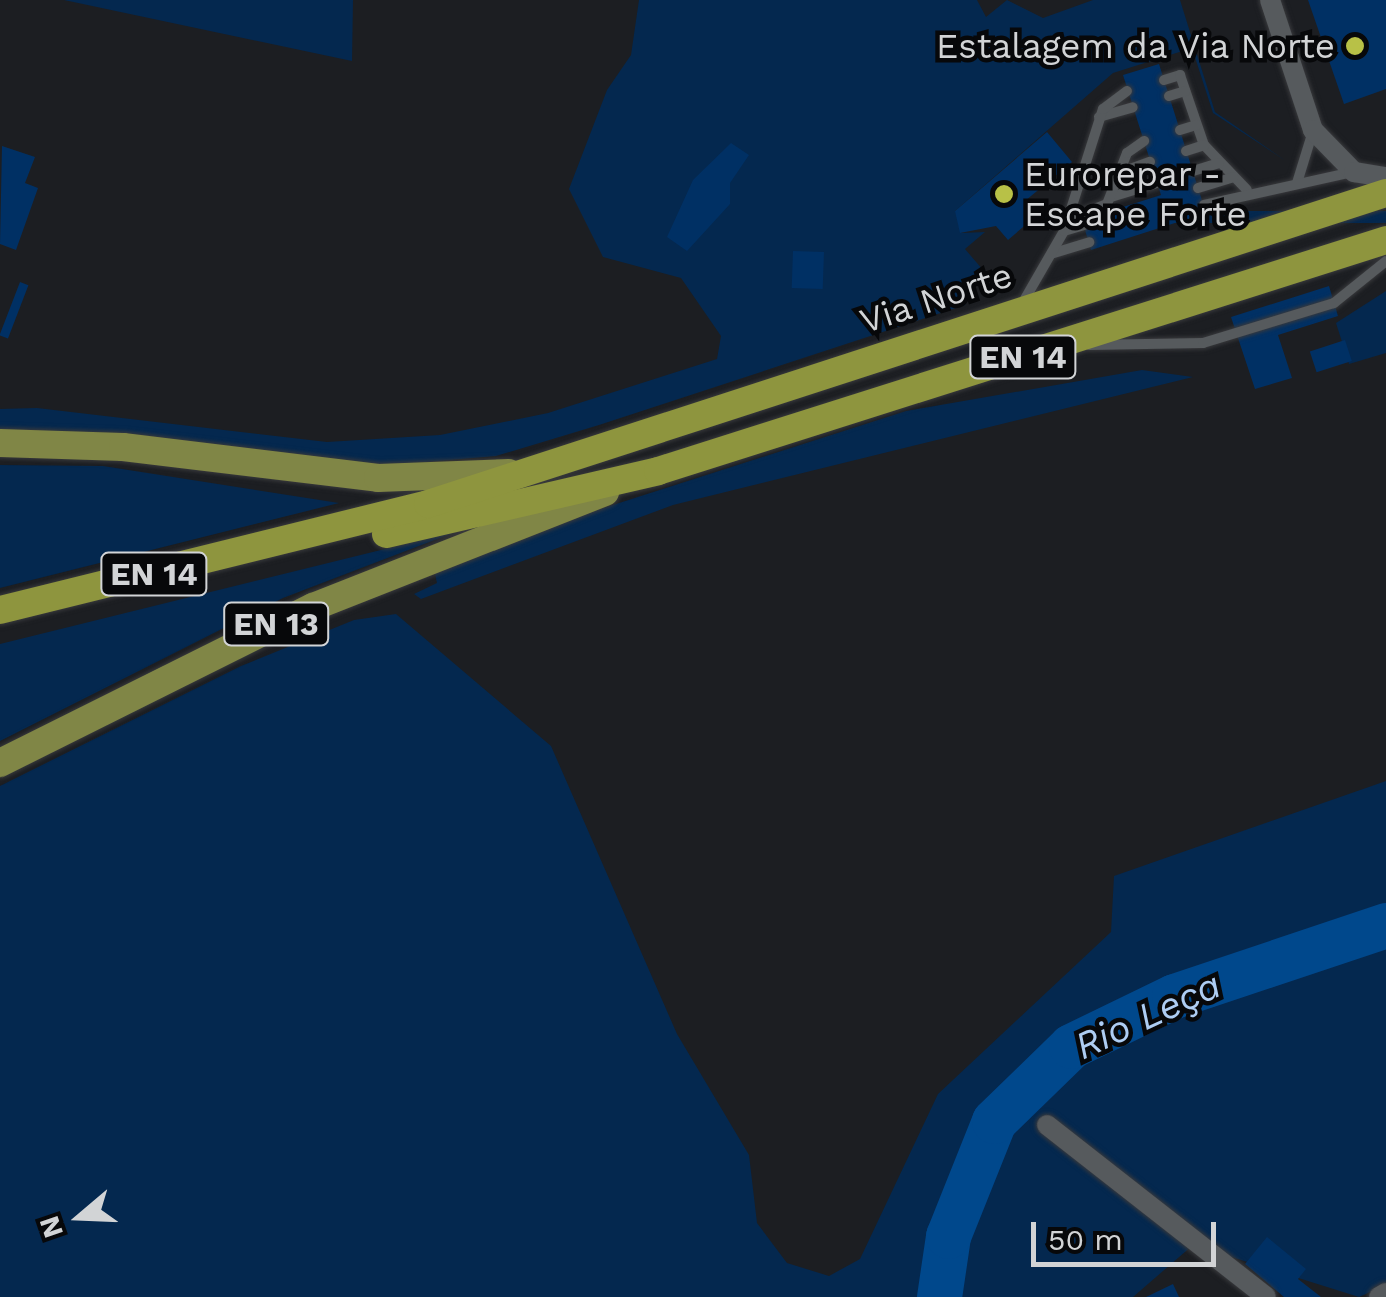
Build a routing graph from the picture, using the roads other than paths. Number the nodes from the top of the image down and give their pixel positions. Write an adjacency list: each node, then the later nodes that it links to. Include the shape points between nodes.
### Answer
1 (1270, 0): 10 (street)
2 (1164, 80): 4 (lane, via 1180,74)
3 (1128, 91): 7 (lane)
4 (1185, 91): 5 (lane); 8 (lane)
5 (1169, 96)
6 (1132, 107): 7 (lane)
7 (1099, 117): 28 (lane)
8 (1196, 125): 9 (lane); 12 (lane)
9 (1180, 130)
10 (1313, 130): 17 (street); 21 (lane)
11 (1144, 142): 18 (lane)
12 (1204, 145): 13 (lane); 15 (lane)
13 (1186, 151)
14 (1150, 162): 18 (lane)
15 (1219, 163): 16 (lane); 19 (lane)
16 (1193, 171)
17 (1354, 172): 20 (street); 21 (lane)
18 (1119, 173): 26 (lane)
19 (1233, 177): 23 (lane); 24 (lane)
20 (1386, 177)
21 (1297, 182): 24 (lane)
22 (1156, 183): 26 (lane)
23 (1198, 188)
24 (1247, 190): 27 (lane)
25 (1386, 193): 35 (highway, Via Norte / EN 14)
26 (1111, 197): 28 (lane)
27 (1204, 205)
28 (1069, 219): 30 (lane)
29 (1084, 225): 30 (lane)
30 (1064, 232): 33 (lane)
31 (1386, 240): 36 (highway, EN 14)
32 (1089, 242): 33 (lane)
33 (1054, 253): 35 (lane)
34 (1386, 261): 36 (lane, via 1334,302 1203,343)
35 (1018, 312): 39 (highway, Via Norte / EN 14)
36 (1058, 345): 38 (highway, EN 14)
37 (0, 444): 39 (main road, via 124,447 358,476)
38 (658, 471): 41 (highway, EN 14); 42 (main road, EN 13, via 312,607)
39 (509, 473): 40 (highway, EN 14, via 428,504)
40 (0, 610)
41 (0, 625)
42 (0, 763)
43 (1047, 1125): 45 (street)
44 (1386, 1293): 46 (street)
45 (1266, 1297)
46 (1380, 1297)

